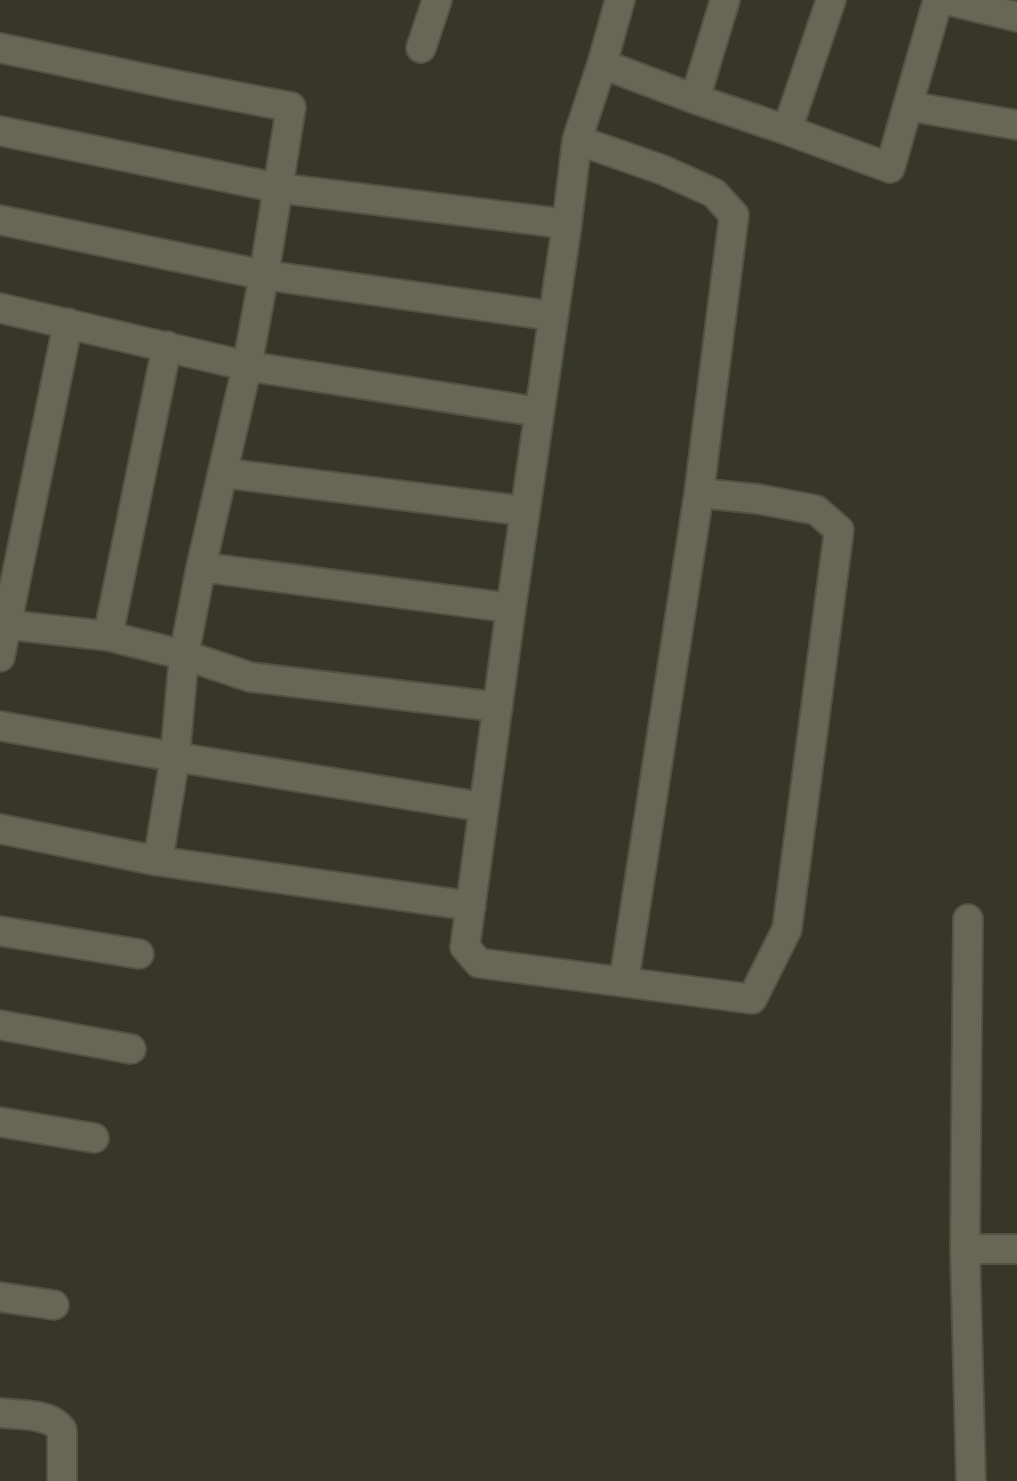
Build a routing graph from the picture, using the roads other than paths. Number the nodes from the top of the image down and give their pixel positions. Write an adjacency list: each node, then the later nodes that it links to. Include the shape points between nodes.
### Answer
1 (437, 0): 9 (street)
2 (620, 0): 10 (street)
3 (725, 0): 11 (street)
4 (831, 0): 14 (street)
5 (938, 0): 12 (street)
6 (946, 0): 7 (street)
7 (1017, 17)
8 (0, 48): 17 (street, via 291,107)
9 (421, 48)
10 (602, 64): 11 (street); 16 (street)
11 (695, 99): 14 (street)
12 (908, 106): 13 (street); 14 (street, via 890,168)
13 (1017, 125)
14 (787, 130)
15 (0, 131): 17 (street)
16 (577, 140): 19 (street); 28 (street, via 663,170 714,193 734,215)
17 (278, 188): 19 (street); 20 (street)
18 (0, 220): 20 (street)
19 (567, 224): 22 (street)
20 (264, 275): 22 (street); 25 (street)
21 (0, 308): 23 (street)
22 (553, 316): 26 (street)
23 (68, 323): 24 (street); 32 (street)
24 (167, 346): 25 (street); 33 (street)
25 (247, 366): 26 (street); 27 (street)
26 (539, 412): 29 (street)
27 (223, 473): 29 (street); 30 (street)
28 (699, 493): 46 (street); 46 (street, via 816,510 839,530 787,929 752,999)
29 (525, 511): 31 (street)
30 (201, 567): 31 (street); 34 (street)
31 (511, 608): 36 (street)
32 (3, 624): 33 (street); 35 (street)
33 (108, 636): 34 (street)
34 (184, 655): 36 (street, via 250,677); 38 (street)
35 (0, 657)
36 (498, 707): 39 (street)
37 (0, 726): 38 (street)
38 (176, 757): 39 (street); 41 (street)
39 (483, 807): 42 (street)
40 (0, 829): 41 (street)
41 (158, 861): 42 (street)
42 (471, 906): 46 (street, via 465,947 479,963)
43 (968, 919): 51 (street)
44 (0, 931): 45 (street)
45 (139, 954)
46 (624, 981)
47 (0, 1025): 48 (street)
48 (131, 1049)
49 (0, 1122): 50 (street)
50 (94, 1138)
51 (965, 1249): 52 (street); 57 (street)
52 (1017, 1249)
53 (0, 1297): 54 (street)
54 (54, 1305)
55 (0, 1413): 56 (street, via 57,1423 62,1430)
56 (62, 1481)
57 (971, 1481)

